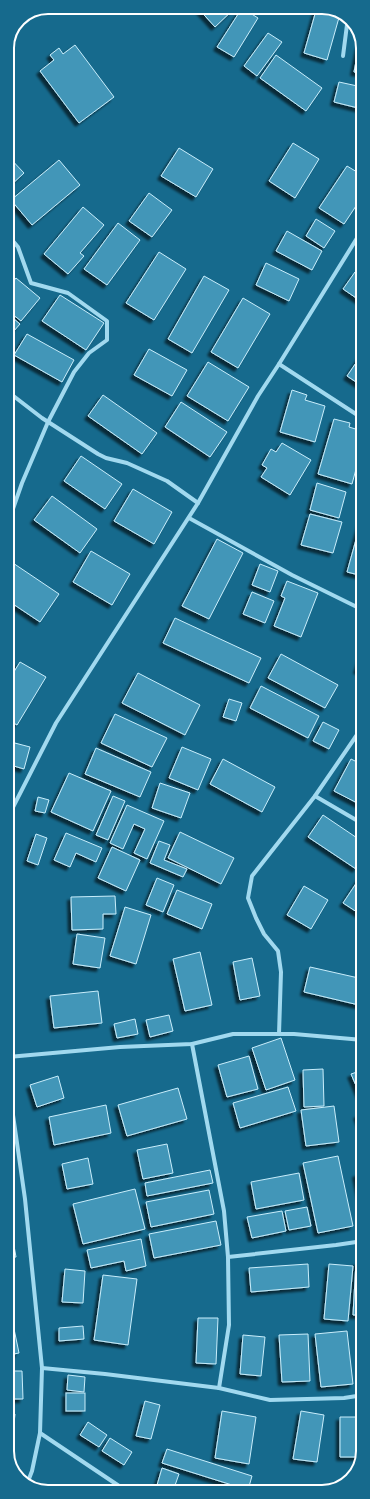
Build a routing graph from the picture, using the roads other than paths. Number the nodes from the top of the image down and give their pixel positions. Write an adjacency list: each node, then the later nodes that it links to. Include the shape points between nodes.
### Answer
1 (347, 25): 2 (street)
2 (343, 56)
3 (356, 240): 5 (street)
4 (14, 242): 8 (street, via 31,284 68,293 107,321 107,340 89,353 74,372)
5 (280, 364): 7 (street); 9 (street, via 258,396)
6 (14, 396): 8 (street)
7 (356, 414)
8 (48, 422): 9 (street, via 106,458 167,481); 10 (street)
9 (198, 503): 11 (street)
10 (14, 506)
11 (189, 518): 12 (street); 15 (street, via 56,723)
12 (356, 606)
13 (356, 736): 14 (street)
14 (315, 796): 16 (street); 17 (street, via 252,876 250,883 248,898 256,918 264,934 278,951 281,972)
15 (14, 805)
16 (356, 820)
17 (279, 1034): 18 (street); 19 (street, via 233,1034)
18 (356, 1039)
19 (192, 1044): 20 (street, via 75,1050); 23 (street, via 224,1211)
20 (14, 1056)
21 (14, 1122): 24 (street, via 25,1199)
22 (356, 1242): 23 (street)
23 (228, 1257): 25 (street, via 229,1325)
24 (42, 1368): 25 (street); 27 (street)
25 (219, 1388): 26 (street, via 270,1400)
26 (356, 1396)
27 (40, 1433): 28 (street); 29 (street)
28 (29, 1479)
29 (118, 1485)

